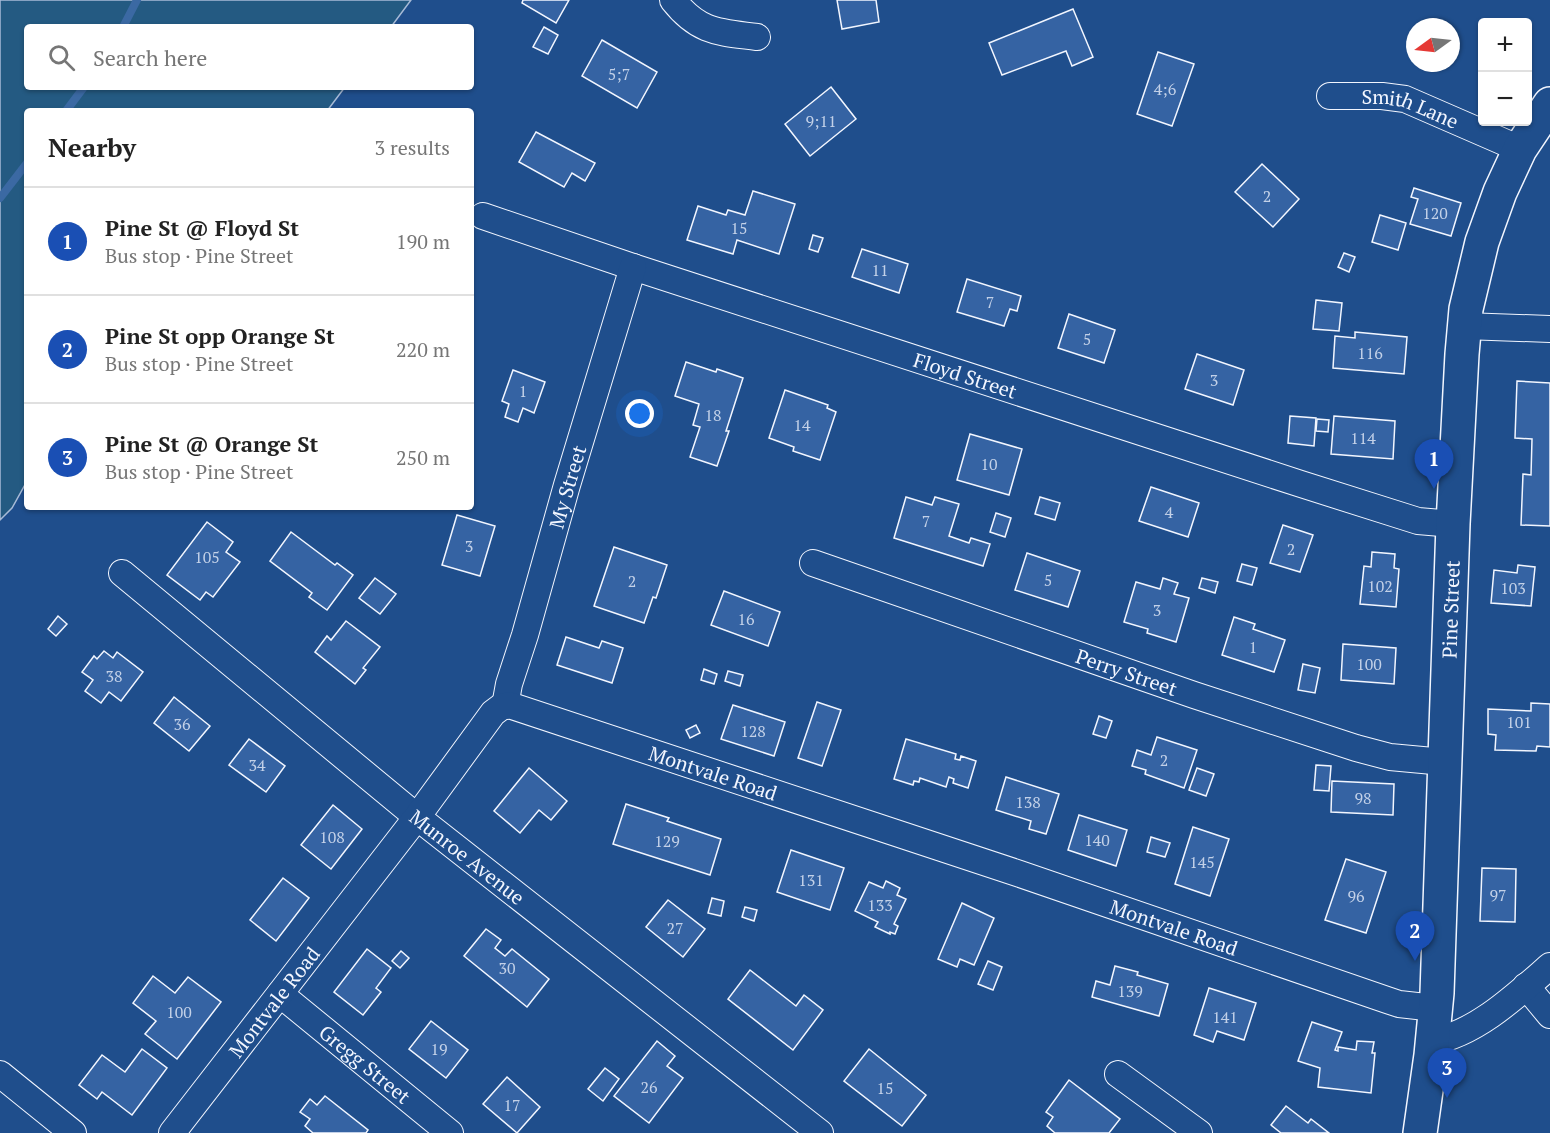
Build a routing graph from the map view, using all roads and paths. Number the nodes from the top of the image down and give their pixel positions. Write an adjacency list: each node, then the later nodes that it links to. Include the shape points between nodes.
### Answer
1 (673, 0): 2 (street, via 701,26)
2 (757, 37)
3 (1330, 96): 5 (street, Smith Lane, via 1405,99)
4 (1550, 104): 5 (street, Pine Street)
5 (1520, 149): 8 (street, Pine Street, via 1482,242)
6 (483, 216): 7 (street, Floyd Street)
7 (633, 267): 10 (street, Floyd Street, via 1418,521); 13 (street, My Street)
8 (1464, 326): 9 (street); 10 (street, Pine Street)
9 (1550, 329)
10 (1453, 524): 14 (street, Pine Street)
11 (813, 563): 14 (street, Perry Street, via 1356,748 1390,757)
12 (122, 573): 15 (street, Munroe Avenue)
13 (505, 706): 15 (street, Montvale Road, via 493,713); 19 (street, Montvale Road, via 799,800 1393,1002)
14 (1444, 762): 19 (street, Pine Street)
15 (417, 817): 18 (street, Montvale Road); 27 (street, Munroe Avenue)
16 (1550, 966): 17 (street)
17 (1526, 987): 20 (street); 21 (street, via 1476,1024)
18 (280, 994): 25 (street, Montvale Road); 26 (street, Gregg Street)
19 (1436, 1008): 21 (street, Pine Street)
20 (1550, 1015)
21 (1433, 1041): 29 (street, Pine Street)
22 (0, 1074): 24 (street)
23 (1118, 1074): 28 (street)
24 (73, 1133)
25 (172, 1133)
26 (450, 1133)
27 (820, 1133)
28 (1199, 1133)
29 (1420, 1133)

